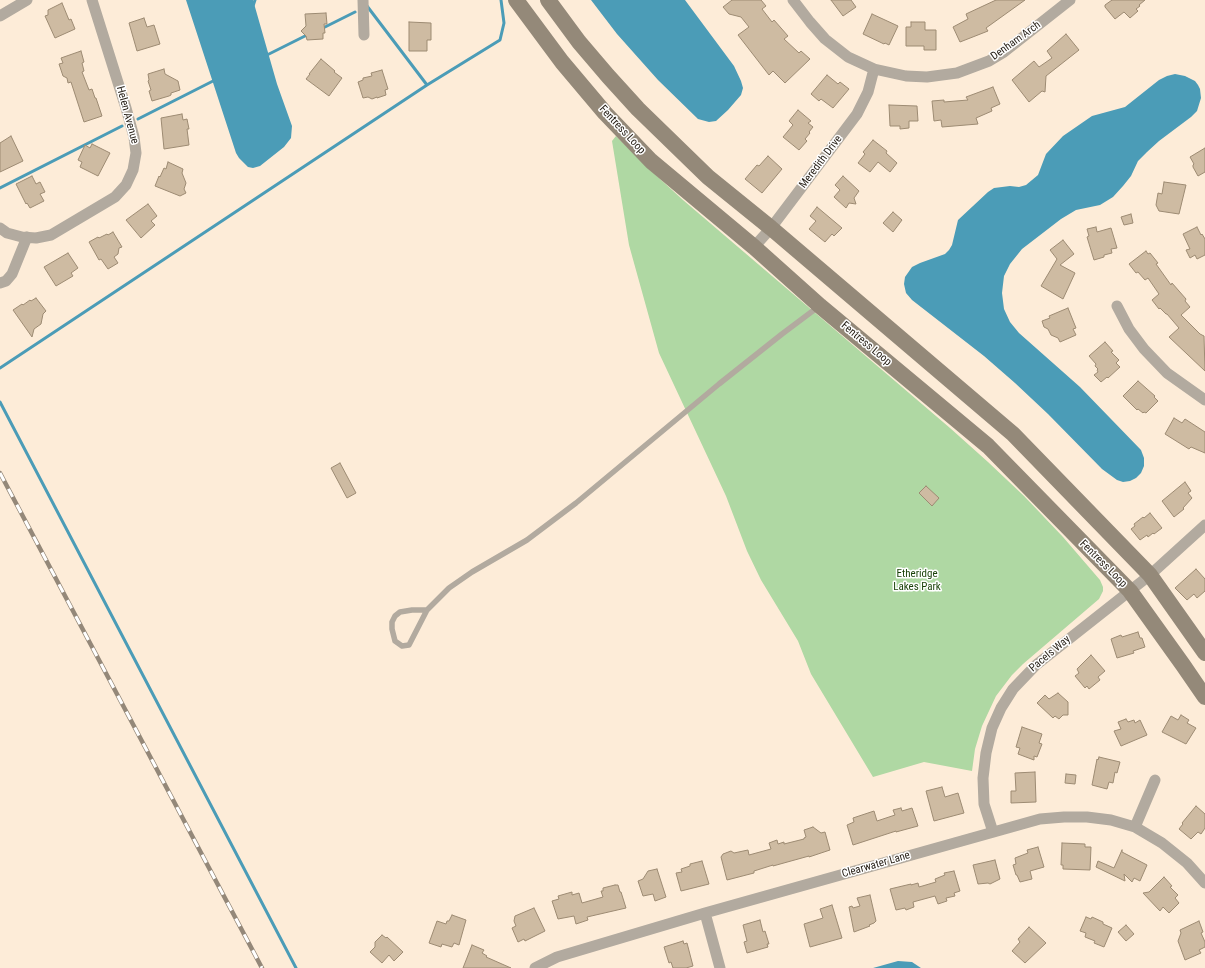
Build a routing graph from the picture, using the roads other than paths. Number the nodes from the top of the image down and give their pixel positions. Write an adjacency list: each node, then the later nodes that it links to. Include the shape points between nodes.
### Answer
1 (27, 0): 8 (street)
2 (92, 0): 13 (street, Helen Avenue, via 134,137 136,153 133,170 126,185 115,197 51,235)
3 (363, 0): 9 (street)
4 (516, 0): 14 (street, Fentress Loop, via 562,62 605,113 651,161)
5 (548, 0): 11 (street, via 579,42 638,109 708,177)
6 (794, 0): 10 (street, Denham Arch, via 810,22 833,45)
7 (1062, 2): 10 (street, Denham Arch, via 1004,52 979,66 957,73 926,77 906,76)
8 (0, 16)
9 (364, 36)
10 (874, 69): 11 (street, Meredith Drive, via 868,92 857,114)
11 (771, 228): 14 (street, Meredith Drive); 20 (street, via 1013,434)
12 (0, 230): 13 (street, Helen Avenue)
13 (27, 237): 15 (street, via 12,274)
14 (754, 247): 16 (street, Fentress Loop)
15 (0, 283)
16 (820, 306): 21 (street, Fentress Loop, via 988,446); 22 (lane, via 719,384 570,507 527,540 449,588)
17 (1117, 306): 18 (street, via 1128,329 1144,349 1167,373)
18 (1205, 400)
19 (1205, 525): 20 (street, Pacels Way)
20 (1150, 575): 21 (street, Pacels Way); 23 (street)
21 (1130, 590): 24 (street, Fentress Loop); 27 (street, Pacels Way, via 1036,665 1013,689 1001,708 987,747 983,778 984,804)
22 (427, 610): 22 (lane, via 409,645 402,646 395,641 392,629 395,616 400,612)
23 (1205, 653)
24 (1205, 697)
25 (1155, 780): 26 (street)
26 (1135, 827): 27 (street, Clearwater Lane, via 1087,817 1064,817 1040,819); 28 (street, Clearwater Lane, via 1162,843)
27 (993, 832): 29 (street, Clearwater Lane)
28 (1205, 883)
29 (705, 913): 30 (street, Clearwater Lane, via 557,957); 31 (street)
30 (536, 968)
31 (720, 968)

